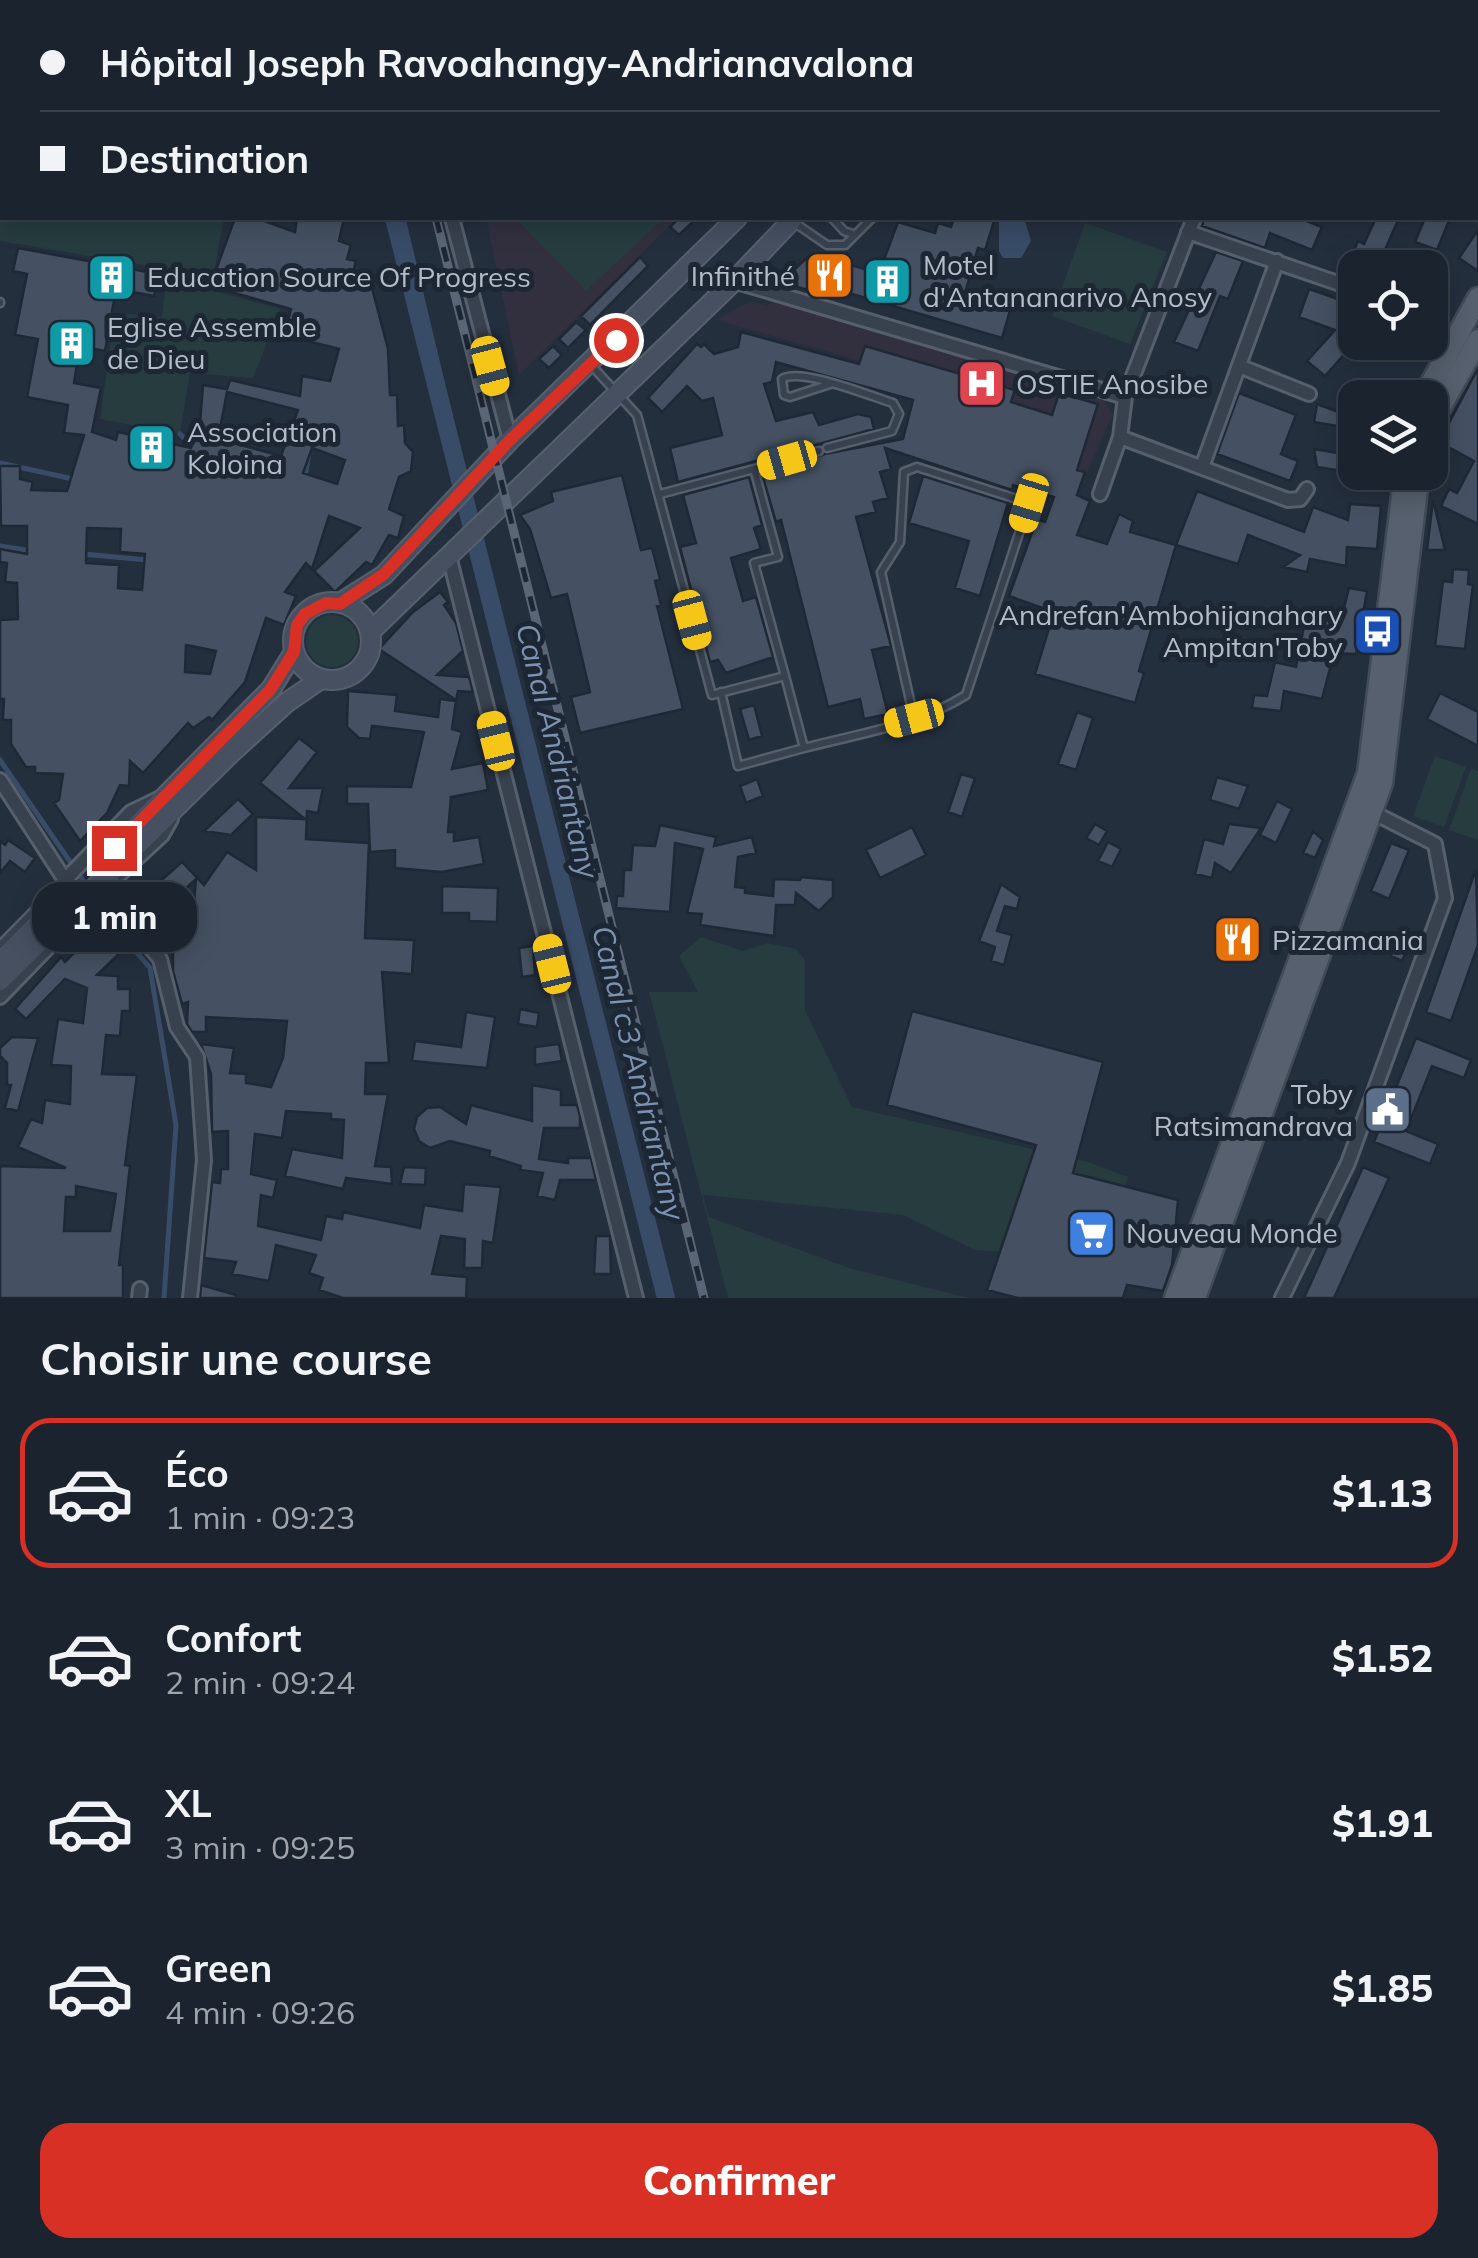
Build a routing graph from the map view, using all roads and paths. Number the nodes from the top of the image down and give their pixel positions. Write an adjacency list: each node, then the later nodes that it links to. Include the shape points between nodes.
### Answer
1 (453, 220): 24 (street)
2 (735, 220): 15 (main road)
3 (792, 220): 11 (main road)
4 (794, 220): 9 (lane, via 827,246 845,246)
5 (834, 220): 9 (lane)
6 (870, 220): 9 (lane)
7 (1193, 220): 8 (street)
8 (1188, 232): 10 (street); 22 (street)
9 (855, 235)
10 (1278, 262): 12 (street); 16 (street)
11 (734, 282): 19 (main road); 22 (street)
12 (1338, 282)
13 (1478, 298): 17 (main road)
14 (1478, 340): 21 (main road)
15 (591, 365): 19 (lane); 24 (main road)
16 (1239, 366): 20 (street); 25 (street)
17 (1433, 380)
18 (830, 384): 18 (lane, via 796,374 781,386 790,397); 26 (lane, via 893,403 900,414 892,431)
19 (616, 393): 30 (lane, via 638,416); 32 (main road)
20 (1309, 394)
21 (1448, 394)
22 (1125, 397): 23 (street)
23 (1120, 437): 25 (street); 31 (street)
24 (510, 440): 33 (main road, via 384,574)
25 (1202, 467): 27 (street, via 1288,500 1300,500)
26 (754, 469): 30 (lane); 36 (lane, via 778,557 754,564)
27 (1307, 489)
28 (1403, 490): 43 (main road)
29 (1417, 490): 43 (main road, via 1385,764)
30 (660, 494): 38 (lane, via 712,694)
31 (1100, 494)
32 (450, 556): 34 (main road); 51 (street)
33 (340, 604): 34 (main road, via 359,613); 35 (main road, via 305,614)
34 (370, 632): 37 (main road, via 360,670)
35 (294, 652): 37 (main road, via 304,669); 42 (main road, via 270,690)
36 (784, 676): 38 (lane); 40 (lane)
37 (322, 679): 42 (main road)
38 (721, 692): 40 (lane, via 738,766)
39 (914, 718): 39 (lane, via 966,695 1029,503 917,467 904,472 900,542 881,572); 40 (lane)
40 (804, 748)
41 (0, 780): 45 (street)
42 (175, 798): 44 (main road)
43 (1366, 816): 52 (main road); 53 (main road); 54 (street, via 1435,844 1445,898 1348,1163)
44 (93, 881): 45 (main road); 50 (street, via 160,959 178,1028 197,1056 204,1160)
45 (72, 897): 46 (lane); 47 (main road); 48 (main road); 49 (street)
46 (0, 945)
47 (0, 962)
48 (0, 981)
49 (0, 998)
50 (190, 1298)
51 (636, 1298)
52 (1175, 1298)
53 (1196, 1298)
54 (1282, 1298)

